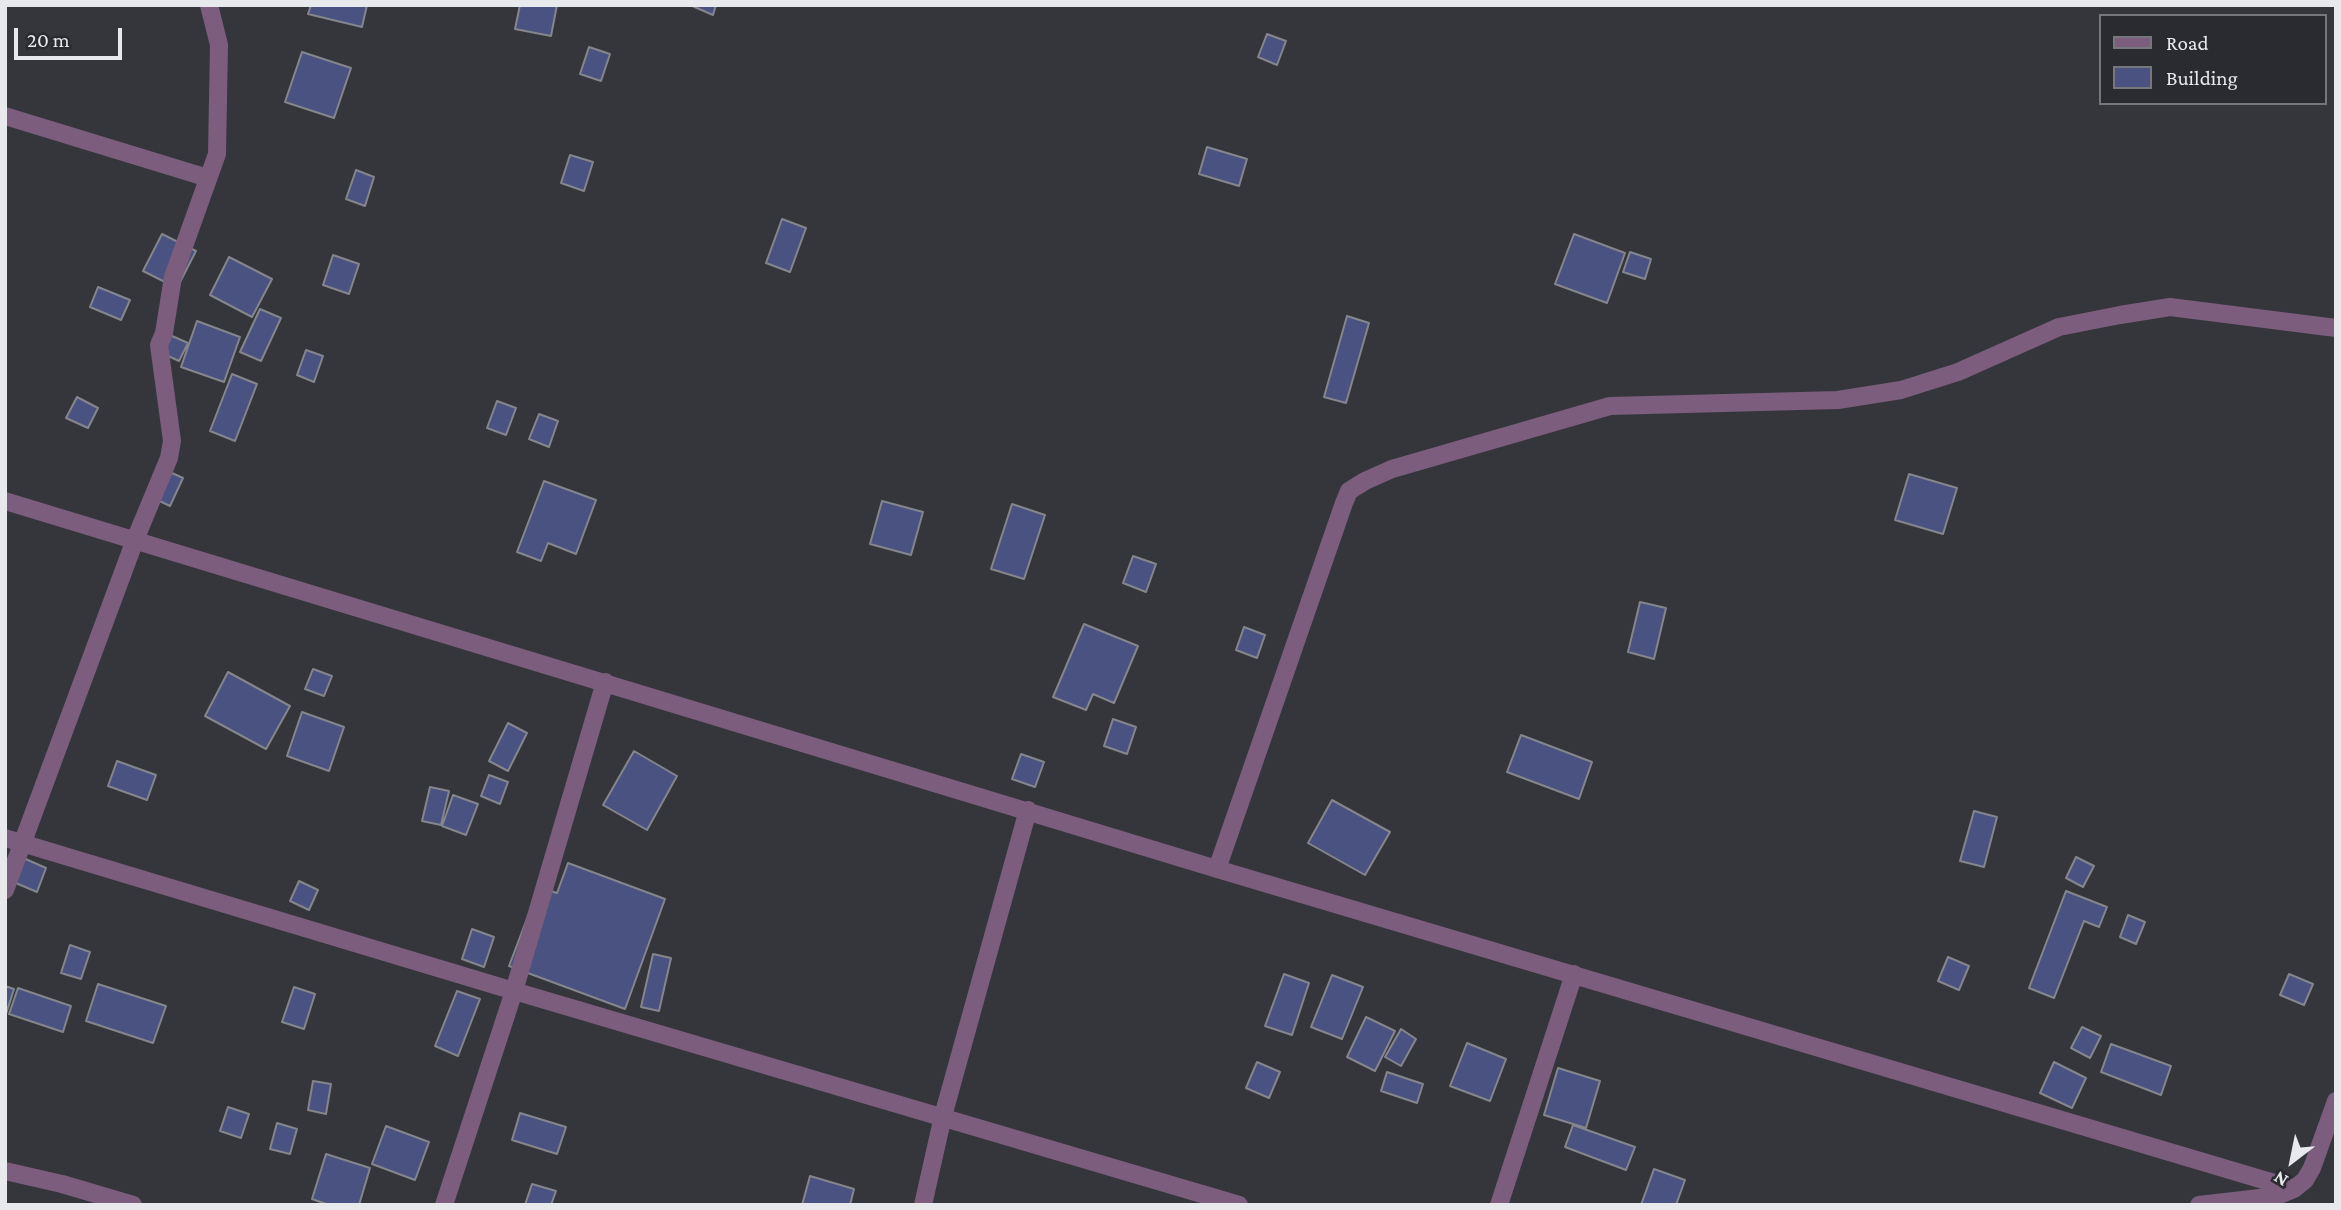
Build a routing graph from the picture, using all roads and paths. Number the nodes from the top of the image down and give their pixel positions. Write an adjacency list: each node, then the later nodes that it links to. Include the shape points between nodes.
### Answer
1 (209, 5): 3 (street, via 219,46 219,111 217,154)
2 (5, 116): 3 (street)
3 (208, 178): 6 (street, via 173,277 159,345 171,430 169,458)
4 (2336, 328): 11 (street, via 2170,307 2059,327 1958,372 1901,390 1838,400 1611,406 1392,469 1365,481 1349,491 1344,503)
5 (5, 501): 6 (street)
6 (135, 540): 7 (street); 10 (street)
7 (604, 682): 8 (street); 14 (street)
8 (1028, 810): 11 (street); 16 (street)
9 (5, 838): 10 (street)
10 (24, 844): 12 (street); 14 (street)
11 (1217, 869): 13 (street)
12 (5, 890)
13 (1574, 974): 18 (street); 23 (street)
14 (514, 992): 16 (street); 20 (street)
15 (2336, 1101): 18 (street, via 2312,1168)
16 (943, 1116): 21 (street); 22 (street)
17 (5, 1171): 19 (street)
18 (2294, 1189): 24 (street, via 2277,1196)
19 (133, 1205)
20 (444, 1205)
21 (923, 1205)
22 (1239, 1205)
23 (1499, 1205)
24 (2199, 1205)

